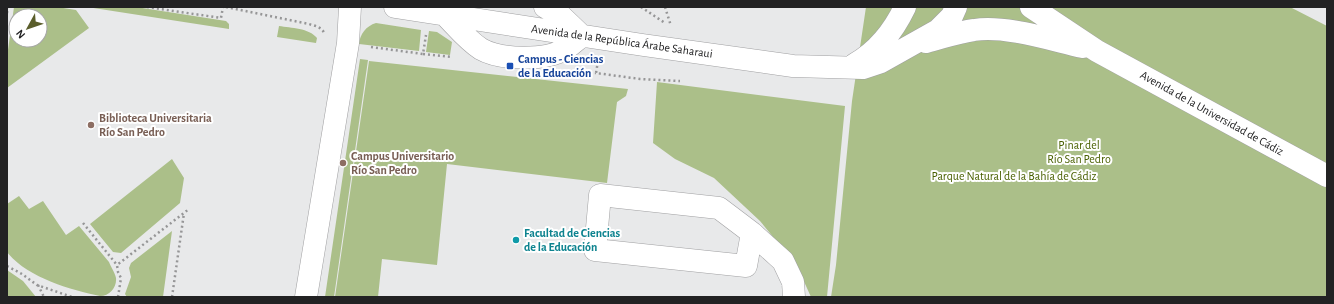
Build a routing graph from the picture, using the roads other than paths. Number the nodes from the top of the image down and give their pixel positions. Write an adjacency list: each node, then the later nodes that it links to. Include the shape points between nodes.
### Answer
1 (350, 7): 15 (street, via 348,43)
2 (395, 7): 8 (street, Avenida de la República Árabe Saharaui)
3 (468, 7): 8 (street)
4 (545, 7): 9 (street, via 561,16)
5 (956, 7): 10 (street, via 952,16 938,30)
6 (1031, 7): 11 (street)
7 (904, 9): 12 (street, via 883,42 865,58)
8 (437, 14): 9 (street, Avenida de la República Árabe Saharaui); 9 (street, via 482,50 501,56 542,57 564,50)
9 (582, 36): 12 (street, Avenida de la República Árabe Saharaui, via 793,66)
10 (910, 46): 11 (street, via 975,30 998,29); 12 (street, Avenida de la República Árabe Saharaui, via 881,62 863,68)
11 (1097, 51): 13 (street, Avenida de la Universidad de Cádiz)
12 (849, 67)
13 (1327, 176)
14 (752, 233): 14 (street, via 719,208 600,195 595,250 746,266); 16 (street, via 783,261 793,282)
15 (306, 297)
16 (794, 297)

